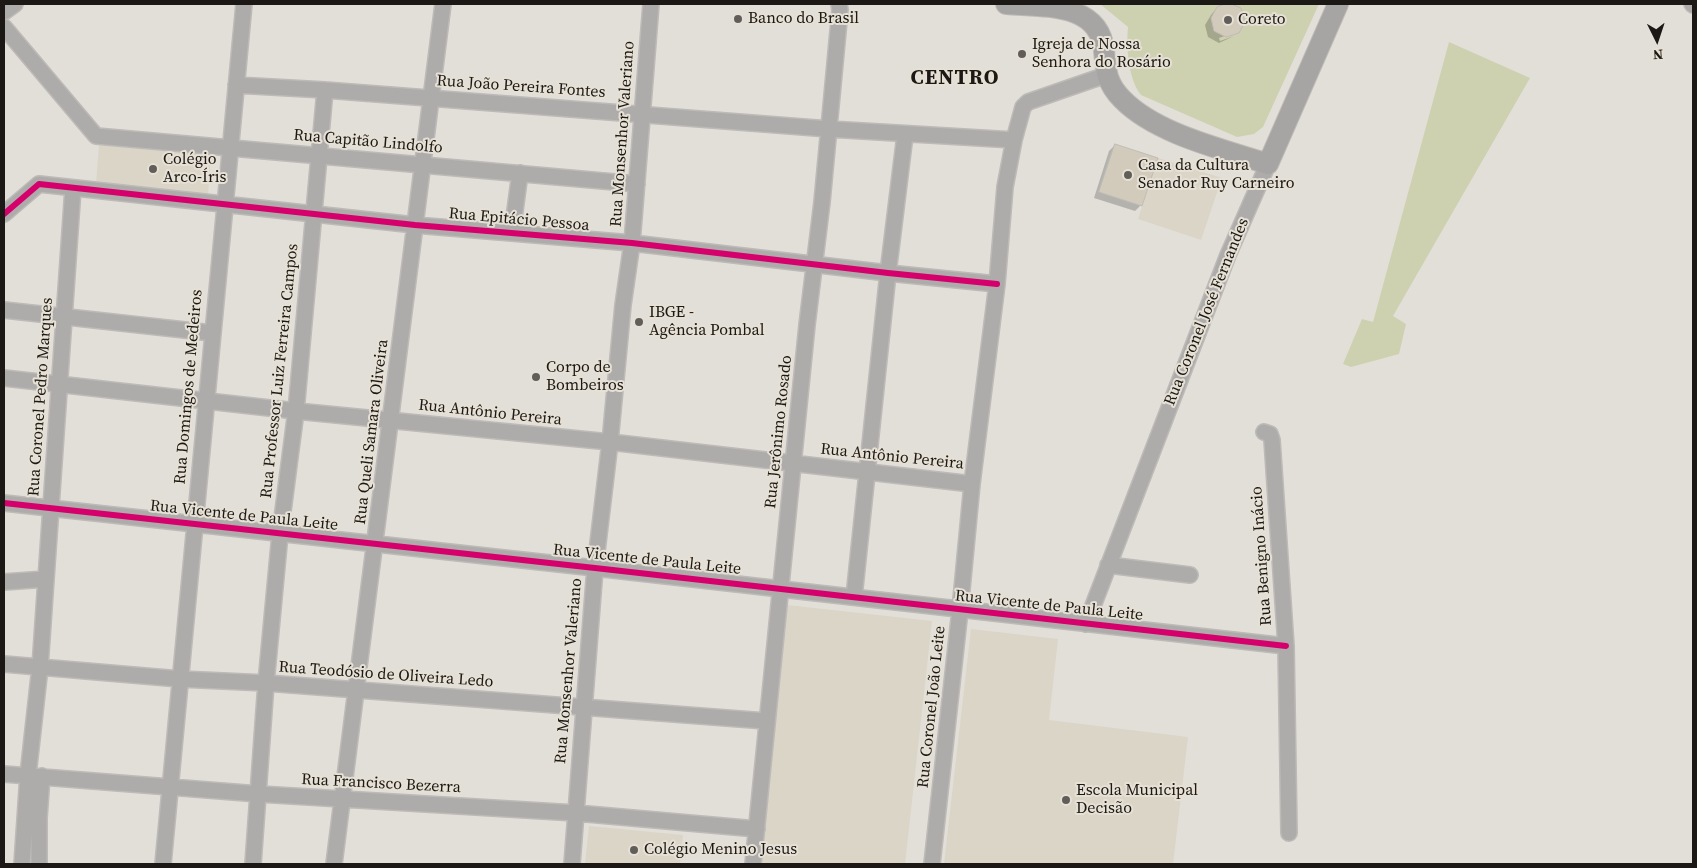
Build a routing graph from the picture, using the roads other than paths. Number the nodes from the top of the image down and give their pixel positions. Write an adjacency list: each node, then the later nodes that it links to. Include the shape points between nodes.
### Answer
1 (15, 4): 8 (street)
2 (244, 4): 11 (street, Rua Domingos de Medeiros)
3 (443, 4): 13 (street, Rua Queli Samara Oliveira)
4 (651, 4): 14 (street, Rua Monsenhor Valeriano)
5 (839, 4): 15 (street, Rua Jerônimo Rosado)
6 (1006, 4): 10 (main road, via 1056,8 1089,19 1101,33)
7 (1338, 4): 21 (main road, Rua Coronel José Fernandes)
8 (4, 12)
9 (4, 27): 18 (street, Rua Capitão Lindolfo, via 96,136)
10 (1106, 75): 17 (street, Rua Coronel João Leite, via 1028,102 1023,107); 21 (main road, via 1123,100 1150,121 1167,130)
11 (236, 85): 12 (street, Rua João Pereira Fontes); 18 (street, Rua Domingos de Medeiros)
12 (325, 90): 13 (street, Rua João Pereira Fontes); 19 (street, Rua Professor Luiz Ferreira Campos)
13 (432, 98): 14 (street, Rua João Pereira Fontes); 20 (street, Rua Queli Samara Oliveira)
14 (642, 114): 15 (street, Rua João Pereira Fontes); 23 (street, Rua Monsenhor Valeriano)
15 (828, 129): 16 (street, Rua João Pereira Fontes); 31 (street, Rua Jerônimo Rosado)
16 (905, 135): 17 (street, Rua João Pereira Fontes); 32 (street)
17 (1014, 140): 33 (street, Rua Coronel João Leite, via 1005,187)
18 (230, 149): 19 (street, Rua Capitão Lindolfo); 25 (street, Rua Domingos de Medeiros)
19 (318, 155): 20 (street, Rua Capitão Lindolfo); 27 (street, Rua Professor Luiz Ferreira Campos)
20 (423, 164): 22 (street, Rua Capitão Lindolfo); 28 (street, Rua Queli Samara Oliveira)
21 (1268, 164): 52 (street, Rua Coronel José Fernandes, via 1228,255)
22 (520, 173): 23 (street, Rua Capitão Lindolfo); 29 (street)
23 (637, 184): 30 (street, Rua Monsenhor Valeriano)
24 (73, 188): 25 (street, Rua Epitácio Pessoa); 26 (street, Rua Epitácio Pessoa, via 39,184); 35 (street, Rua Coronel Pedro Marques)
25 (224, 205): 27 (street, Rua Epitácio Pessoa); 36 (street, Rua Domingos de Medeiros)
26 (4, 214)
27 (312, 214): 28 (street, Rua Epitácio Pessoa); 40 (street, Rua Professor Luiz Ferreira Campos)
28 (415, 225): 29 (street, Rua Epitácio Pessoa); 41 (street, Rua Queli Samara Oliveira)
29 (512, 233): 30 (street, Rua Epitácio Pessoa)
30 (632, 243): 31 (street, Rua Epitácio Pessoa); 43 (street, Rua Monsenhor Valeriano)
31 (814, 264): 32 (street, Rua Epitácio Pessoa); 44 (street, Rua Jerônimo Rosado)
32 (888, 273): 33 (street, Rua Epitácio Pessoa); 45 (street)
33 (997, 284): 46 (street, Rua Coronel João Leite)
34 (4, 310): 35 (street)
35 (64, 316): 36 (street); 38 (street, Rua Coronel Pedro Marques)
36 (212, 333): 39 (street, Rua Domingos de Medeiros)
37 (4, 378): 38 (street, Rua Antônio Pereira)
38 (60, 384): 39 (street, Rua Antônio Pereira); 48 (street, Rua Coronel Pedro Marques)
39 (207, 401): 40 (street, Rua Antônio Pereira); 49 (street, Rua Domingos de Medeiros)
40 (296, 411): 41 (street, Rua Antônio Pereira); 50 (street, Rua Professor Luiz Ferreira Campos)
41 (391, 420): 43 (street, Rua Antônio Pereira); 51 (street, Rua Queli Samara Oliveira)
42 (1264, 432): 61 (street, Rua Benigno Inácio, via 1270,434 1272,440)
43 (610, 442): 44 (street, Rua Antônio Pereira); 53 (street, Rua Monsenhor Valeriano)
44 (793, 463): 45 (street, Rua Antônio Pereira); 57 (street, Rua Jerônimo Rosado)
45 (867, 472): 46 (street, Rua Antônio Pereira); 58 (street)
46 (972, 484): 59 (street, Rua Coronel João Leite)
47 (4, 504): 48 (street, Rua Vicente de Paula Leite)
48 (51, 509): 49 (street, Rua Vicente de Paula Leite); 55 (street, Rua Coronel Pedro Marques)
49 (194, 525): 50 (street, Rua Vicente de Paula Leite); 64 (street, Rua Domingos de Medeiros)
50 (280, 534): 51 (street, Rua Vicente de Paula Leite); 65 (street, Rua Professor Luiz Ferreira Campos)
51 (375, 544): 53 (street, Rua Vicente de Paula Leite); 66 (street, Rua Queli Samara Oliveira)
52 (1108, 565): 54 (street); 60 (street, Rua Coronel José Fernandes)
53 (595, 568): 57 (street, Rua Vicente de Paula Leite); 67 (street, Rua Monsenhor Valeriano)
54 (1190, 575)
55 (46, 579): 56 (street); 63 (street, Rua Coronel Pedro Marques)
56 (4, 582)
57 (781, 589): 58 (street, Rua Vicente de Paula Leite); 68 (street, Rua Jerônimo Rosado)
58 (854, 597): 59 (street, Rua Vicente de Paula Leite)
59 (960, 610): 60 (street, Rua Vicente de Paula Leite); 85 (street, Rua Coronel João Leite)
60 (1086, 624): 61 (street, Rua Vicente de Paula Leite)
61 (1286, 646): 77 (street, Rua Benigno Inácio)
62 (4, 664): 63 (street, Rua Teodósio de Oliveira Ledo)
63 (40, 667): 64 (street, Rua Teodósio de Oliveira Ledo); 70 (street, Rua Coronel Pedro Marques)
64 (180, 679): 65 (street, Rua Teodósio de Oliveira Ledo); 71 (street, Rua Domingos de Medeiros)
65 (266, 683): 66 (street, Rua Teodósio de Oliveira Ledo); 72 (street, Rua Professor Luiz Ferreira Campos)
66 (356, 690): 67 (street, Rua Teodósio de Oliveira Ledo); 73 (street, Rua Queli Samara Oliveira)
67 (583, 708): 68 (street, Rua Teodósio de Oliveira Ledo); 74 (street, Rua Monsenhor Valeriano)
68 (766, 721): 76 (street, Rua Jerônimo Rosado)
69 (4, 774): 70 (street, Rua Francisco Bezerra)
70 (35, 776): 71 (street, Rua Francisco Bezerra); 75 (street, Rua Coronel Pedro Marques)
71 (170, 788): 72 (street, Rua Francisco Bezerra); 80 (street, Rua Domingos de Medeiros)
72 (259, 794): 73 (street, Rua Francisco Bezerra); 81 (street, Rua Professor Luiz Ferreira Campos)
73 (342, 800): 74 (street, Rua Francisco Bezerra); 82 (street, Rua Queli Samara Oliveira)
74 (576, 813): 76 (street, Rua Francisco Bezerra); 83 (street, Rua Monsenhor Valeriano)
75 (33, 818): 78 (street); 79 (street)
76 (757, 829): 84 (street, Rua Jerônimo Rosado)
77 (1289, 832)
78 (22, 864)
79 (39, 864)
80 (163, 864)
81 (253, 864)
82 (334, 864)
83 (572, 864)
84 (753, 864)
85 (932, 864)

